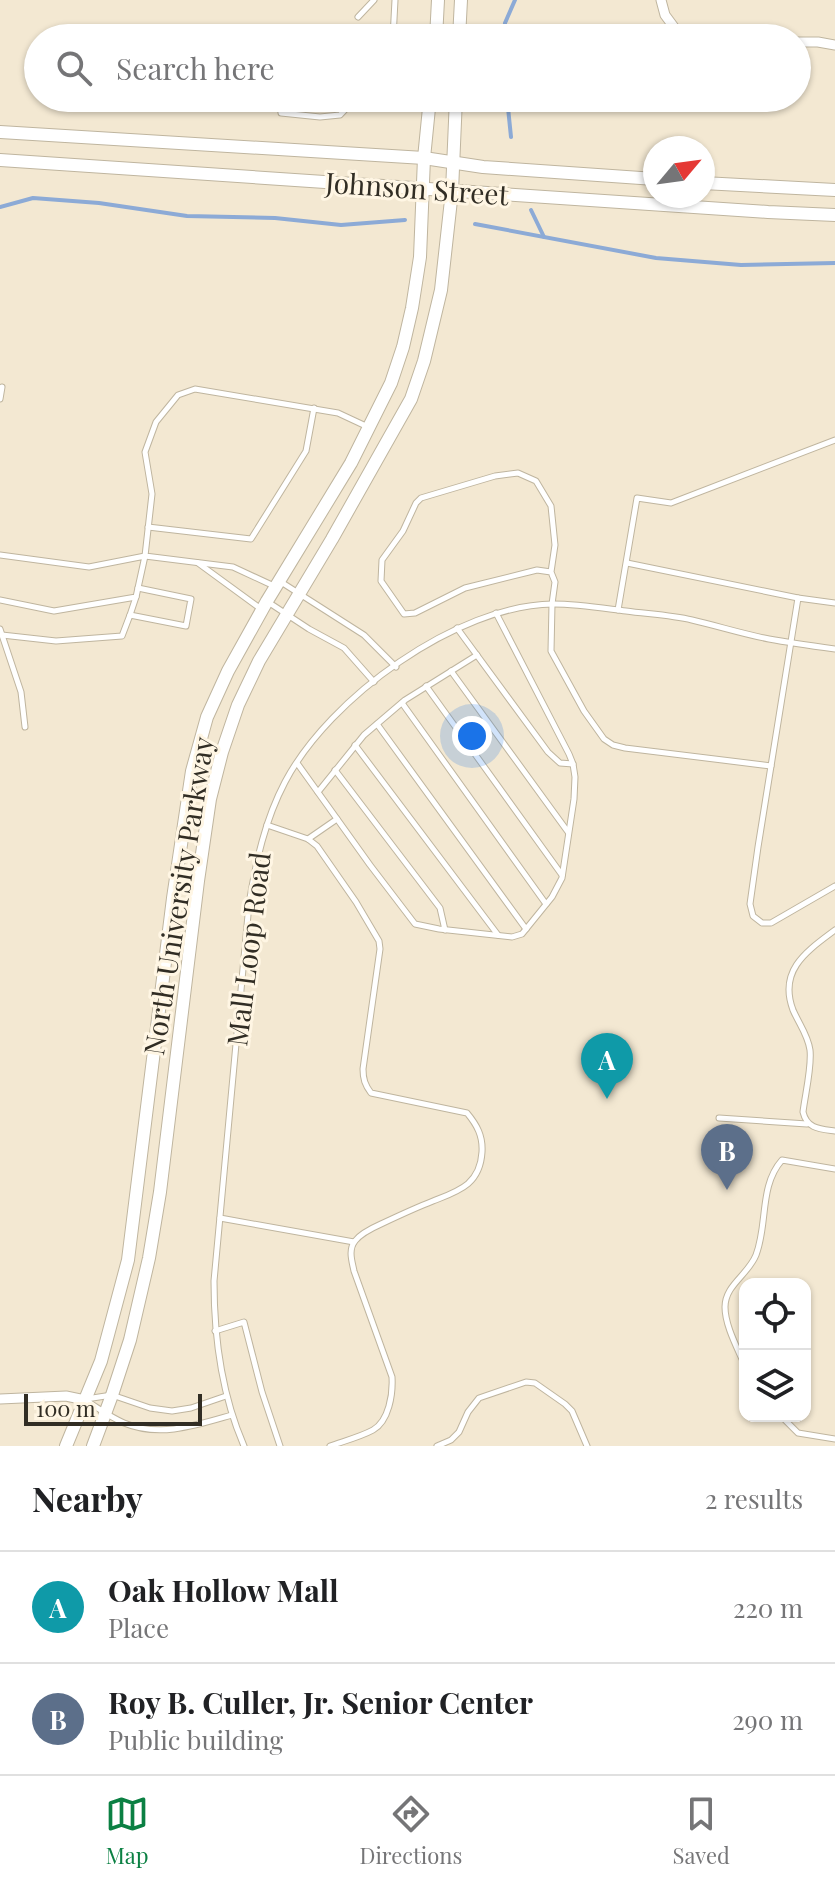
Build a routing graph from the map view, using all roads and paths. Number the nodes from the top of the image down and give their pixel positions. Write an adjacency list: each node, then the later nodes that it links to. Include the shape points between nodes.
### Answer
1 (374, 0): 6 (lane)
2 (395, 0): 7 (lane)
3 (438, 0): 8 (main road)
4 (461, 0): 9 (main road)
5 (661, 0): 10 (street)
6 (358, 17)
7 (394, 24)
8 (437, 24)
9 (460, 24)
10 (672, 24)
11 (811, 42): 12 (street)
12 (835, 45)
13 (281, 112): 14 (lane, via 320,117)
14 (343, 112)
15 (429, 112): 18 (main road, North University Parkway)
16 (455, 112): 20 (main road, North University Parkway)
17 (0, 132): 18 (main road, Johnson Street)
18 (424, 158): 20 (main road, Johnson Street); 23 (main road, North University Parkway)
19 (0, 160): 23 (main road, Johnson Street)
20 (452, 163): 21 (main road, Johnson Street); 25 (main road, North University Parkway)
21 (643, 178)
22 (715, 184): 24 (main road)
23 (424, 190): 25 (main road, Johnson Street); 30 (main road, North University Parkway, via 420,257 403,347)
24 (835, 190)
25 (452, 191): 26 (main road, Johnson Street); 40 (main road, North University Parkway, via 441,290 411,399)
26 (835, 215)
27 (2, 387): 28 (lane)
28 (0, 399)
29 (314, 408): 30 (lane); 32 (lane, via 306,451 251,539); 32 (lane, via 195,389 178,395 156,422 145,452 152,494)
30 (369, 428): 38 (main road, North University Parkway)
31 (835, 440): 36 (lane, via 671,503 637,498)
32 (148, 527): 34 (lane)
33 (0, 555): 34 (lane, via 89,567)
34 (145, 556): 35 (lane); 39 (lane)
35 (197, 562): 38 (lane, via 233,567); 46 (lane)
36 (627, 563): 42 (lane); 47 (lane)
37 (551, 572): 37 (lane, via 537,570 465,588 404,614 381,581 382,560 421,498 518,473 536,481 551,506); 45 (lane)
38 (278, 584): 40 (lane); 46 (main road, North University Parkway)
39 (138, 588): 41 (lane); 50 (lane, via 191,599 186,626)
40 (300, 594): 49 (main road, North University Parkway); 56 (lane, via 364,635)
41 (136, 597): 43 (lane, via 54,611); 50 (lane)
42 (798, 598): 44 (lane); 53 (lane)
43 (0, 600)
44 (835, 603)
45 (552, 604): 47 (lane, Mall Loop Road); 48 (lane, Mall Loop Road); 66 (lane, via 551,651 604,739 625,748)
46 (265, 606): 49 (lane); 91 (main road, North University Parkway, via 207,717 192,771 128,1260)
47 (618, 610): 53 (lane, Mall Loop Road, via 689,619)
48 (496, 613): 51 (lane, Mall Loop Road); 65 (lane)
49 (287, 614): 58 (lane, via 344,648); 88 (main road, North University Parkway, via 238,705 210,799 160,1192 133,1326)
50 (130, 615): 52 (lane, via 122,636 56,641)
51 (457, 628): 55 (lane); 56 (lane, Mall Loop Road)
52 (1, 632): 62 (lane, via 21,692)
53 (791, 642): 54 (lane, Mall Loop Road); 66 (lane)
54 (835, 649)
55 (477, 655): 57 (lane); 65 (lane, via 554,759)
56 (396, 667): 58 (lane, Mall Loop Road)
57 (451, 671): 59 (lane); 71 (lane)
58 (374, 682): 64 (lane, Mall Loop Road, via 330,722)
59 (426, 686): 60 (lane); 73 (lane)
60 (402, 703): 61 (lane); 75 (lane)
61 (377, 724): 63 (lane); 76 (lane)
62 (25, 727)
63 (355, 745): 67 (lane); 79 (lane)
64 (297, 763): 68 (lane); 70 (lane, Mall Loop Road)
65 (573, 764): 71 (lane)
66 (771, 766): 74 (lane, via 750,904 753,916 771,923)
67 (335, 770): 68 (lane); 77 (lane, via 440,908)
68 (318, 792): 69 (lane)
69 (337, 819): 72 (lane); 77 (lane, via 415,924)
70 (267, 825): 72 (lane); 84 (lane, Mall Loop Road, via 249,904)
71 (569, 833): 73 (lane)
72 (308, 839): 85 (lane, via 331,865 379,941 363,1069 366,1087 371,1093 467,1113 481,1138 480,1168 469,1183 366,1231)
73 (562, 875): 75 (lane)
74 (835, 886)
75 (546, 904): 76 (lane)
76 (526, 929): 79 (lane, via 512,937)
77 (445, 930): 79 (lane)
78 (835, 930): 81 (lane, via 804,953 789,988 810,1052 803,1112)
79 (498, 935)
80 (719, 1118): 81 (lane)
81 (808, 1124): 82 (lane)
82 (835, 1131)
83 (835, 1169): 87 (lane, via 782,1160 772,1172 757,1253 726,1299 724,1311)
84 (220, 1218): 85 (lane); 86 (lane, Mall Loop Road)
85 (354, 1242): 100 (lane, via 354,1271 393,1391 381,1423)
86 (215, 1331): 89 (lane, Mall Loop Road); 99 (lane, via 244,1322)
87 (739, 1350)
88 (112, 1395): 89 (lane, via 172,1411); 91 (lane); 92 (main road, North University Parkway)
89 (227, 1396): 93 (lane, Mall Loop Road)
90 (0, 1399): 91 (street)
91 (85, 1400): 92 (lane); 96 (main road, North University Parkway)
92 (106, 1413): 93 (lane, via 126,1424 159,1429); 97 (main road, North University Parkway)
93 (232, 1415): 98 (lane, Mall Loop Road)
94 (787, 1422): 95 (lane, via 798,1433)
95 (835, 1439)
96 (66, 1446)
97 (93, 1446)
98 (244, 1446)
99 (280, 1446)
100 (330, 1446)
101 (437, 1446): 102 (lane, via 459,1432 479,1398 526,1382 572,1411)
102 (587, 1446)

